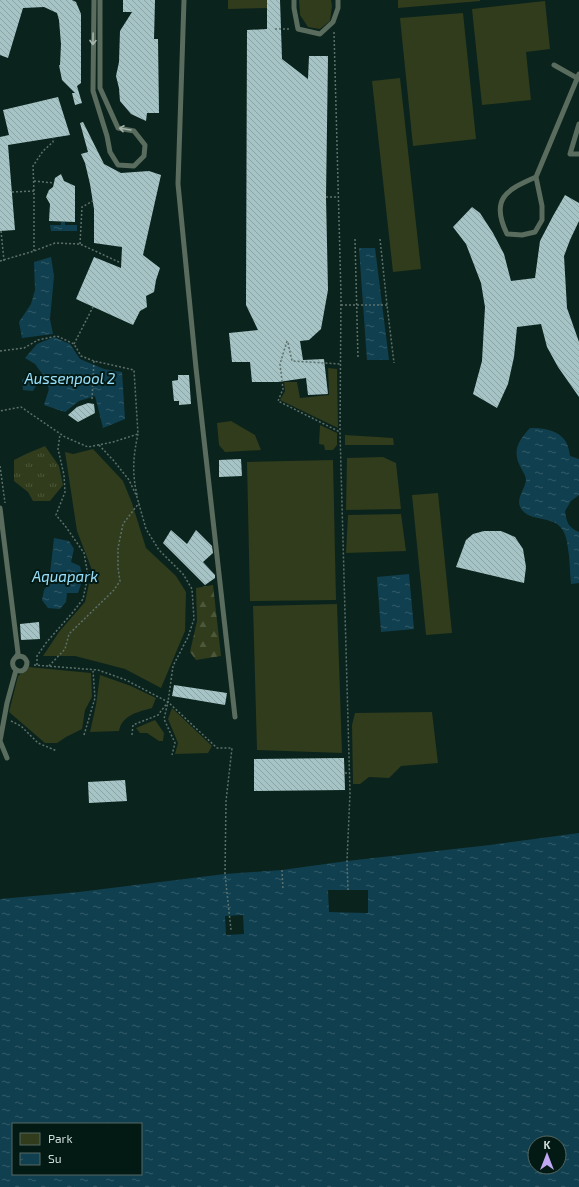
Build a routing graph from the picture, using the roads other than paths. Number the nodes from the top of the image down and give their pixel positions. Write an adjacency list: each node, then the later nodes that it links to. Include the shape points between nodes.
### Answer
1 (94, 0): 2 (lane, one-way to 2, via 93,91 110,152 118,165 134,166 144,156 145,144 134,131 118,128 100,88)
2 (100, 0)
3 (184, 0): 14 (lane, via 178,184)
4 (294, 0): 5 (lane, via 298,29 320,34 333,22)
5 (338, 0)
6 (554, 64): 7 (lane)
7 (579, 77): 10 (lane)
8 (579, 124): 9 (lane, via 570,154)
9 (579, 154)
10 (536, 177): 10 (lane, via 542,220 535,232 522,235 507,234 499,209 504,196)
11 (0, 508): 12 (lane)
12 (17, 657): 13 (lane, via 12,663); 13 (lane, via 24,657 28,664 25,669)
13 (16, 670): 15 (lane, via 0,741)
14 (235, 718)
15 (7, 758)

